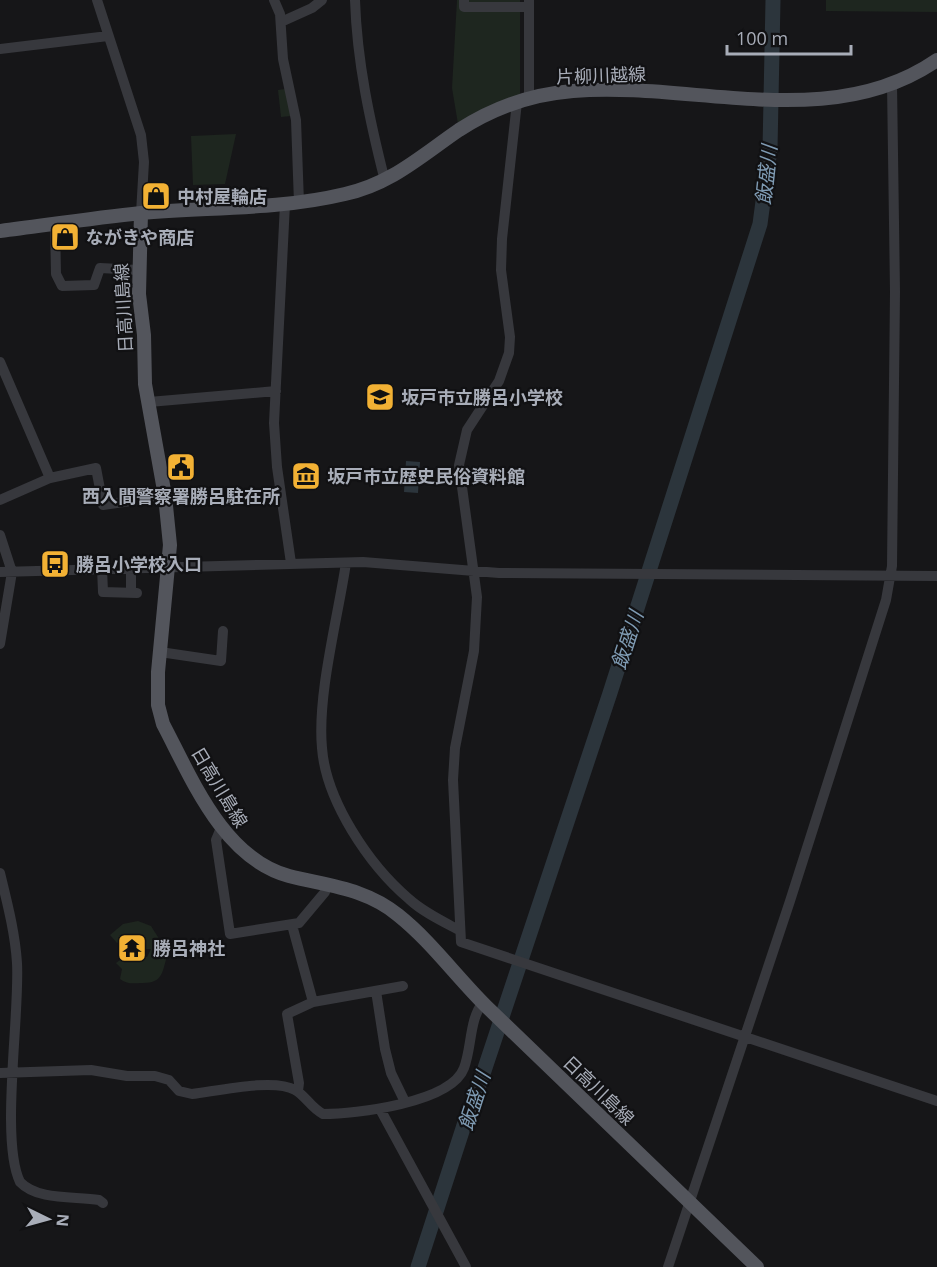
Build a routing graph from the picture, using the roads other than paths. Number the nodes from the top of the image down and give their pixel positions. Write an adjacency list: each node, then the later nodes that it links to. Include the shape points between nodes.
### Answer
1 (97, 0): 8 (street)
2 (274, 0): 7 (street)
3 (322, 0): 7 (street)
4 (356, 0): 13 (street, via 370,124)
5 (464, 0): 6 (street, via 464,7)
6 (529, 4): 12 (street)
7 (281, 22): 14 (street, via 283,59 296,120)
8 (108, 36): 9 (street); 15 (street, via 142,145)
9 (0, 50)
10 (937, 60): 11 (main road, 片柳川越線)
11 (892, 84): 12 (main road, 片柳川越線, via 852,94 789,100 629,90 574,91); 34 (street, via 895,292)
12 (523, 101): 13 (main road, 片柳川越線, via 460,130); 33 (street, via 502,239 509,353 499,381 467,430 459,465)
13 (386, 181): 14 (main road, 片柳川越線, via 345,194)
14 (292, 203): 15 (main road, 片柳川越線); 20 (street)
15 (141, 213): 16 (main road); 18 (main road, 日高川島線)
16 (55, 224): 17 (main road); 18 (street, via 57,274 62,286 94,285 100,268)
17 (0, 231)
18 (138, 270): 21 (main road, 日高川島線)
19 (0, 362): 22 (street)
20 (276, 391): 21 (street); 26 (street, via 275,442)
21 (149, 402): 23 (main road, 日高川島線)
22 (50, 478): 23 (street, via 96,468 103,505); 24 (street)
23 (165, 496): 28 (main road, 日高川島線, via 170,536)
24 (0, 500)
25 (0, 535): 32 (street)
26 (291, 563): 27 (street); 28 (street)
27 (346, 563): 33 (street); 43 (street, via 323,707 322,748 330,788 354,835 399,889 420,908)
28 (168, 566): 30 (street); 38 (main road, 日高川島線)
29 (102, 568): 30 (street); 30 (street, via 103,592 134,593); 32 (street)
30 (131, 568)
31 (0, 572): 32 (street)
32 (12, 572): 37 (street)
33 (474, 572): 34 (street); 43 (street, via 474,651 454,758)
34 (890, 576): 35 (street); 48 (street, via 880,624)
35 (937, 576)
36 (223, 631): 38 (street, via 220,661)
37 (0, 644)
38 (159, 652): 39 (main road, 日高川島線, via 160,716)
39 (221, 828): 41 (main road, 日高川島線, via 254,861 273,871); 42 (street, via 216,840 230,934)
40 (0, 873): 49 (street, via 17,963 17,988)
41 (327, 883): 42 (street, via 325,892 304,919); 47 (main road, 日高川島線, via 364,894 396,913)
42 (292, 925): 46 (street)
43 (459, 930): 48 (street, via 463,944)
44 (403, 986): 45 (street)
45 (376, 991): 46 (street); 52 (street, via 387,1057)
46 (313, 1002): 50 (street, via 286,1014)
47 (485, 1005): 52 (street, via 476,1012 465,1066 459,1077 448,1087); 54 (main road, 日高川島線)
48 (743, 1037): 51 (street); 54 (street)
49 (3, 1073): 50 (street, via 91,1070 155,1076 169,1080 186,1093 270,1086); 55 (street, via 6,1144 9,1162 21,1182 47,1195)
50 (298, 1091): 53 (street, via 323,1114)
51 (937, 1101)
52 (405, 1102): 53 (street)
53 (380, 1109): 56 (street)
54 (690, 1202): 57 (street); 58 (main road, 日高川島線)
55 (103, 1203)
56 (466, 1267)
57 (668, 1267)
58 (757, 1267)

